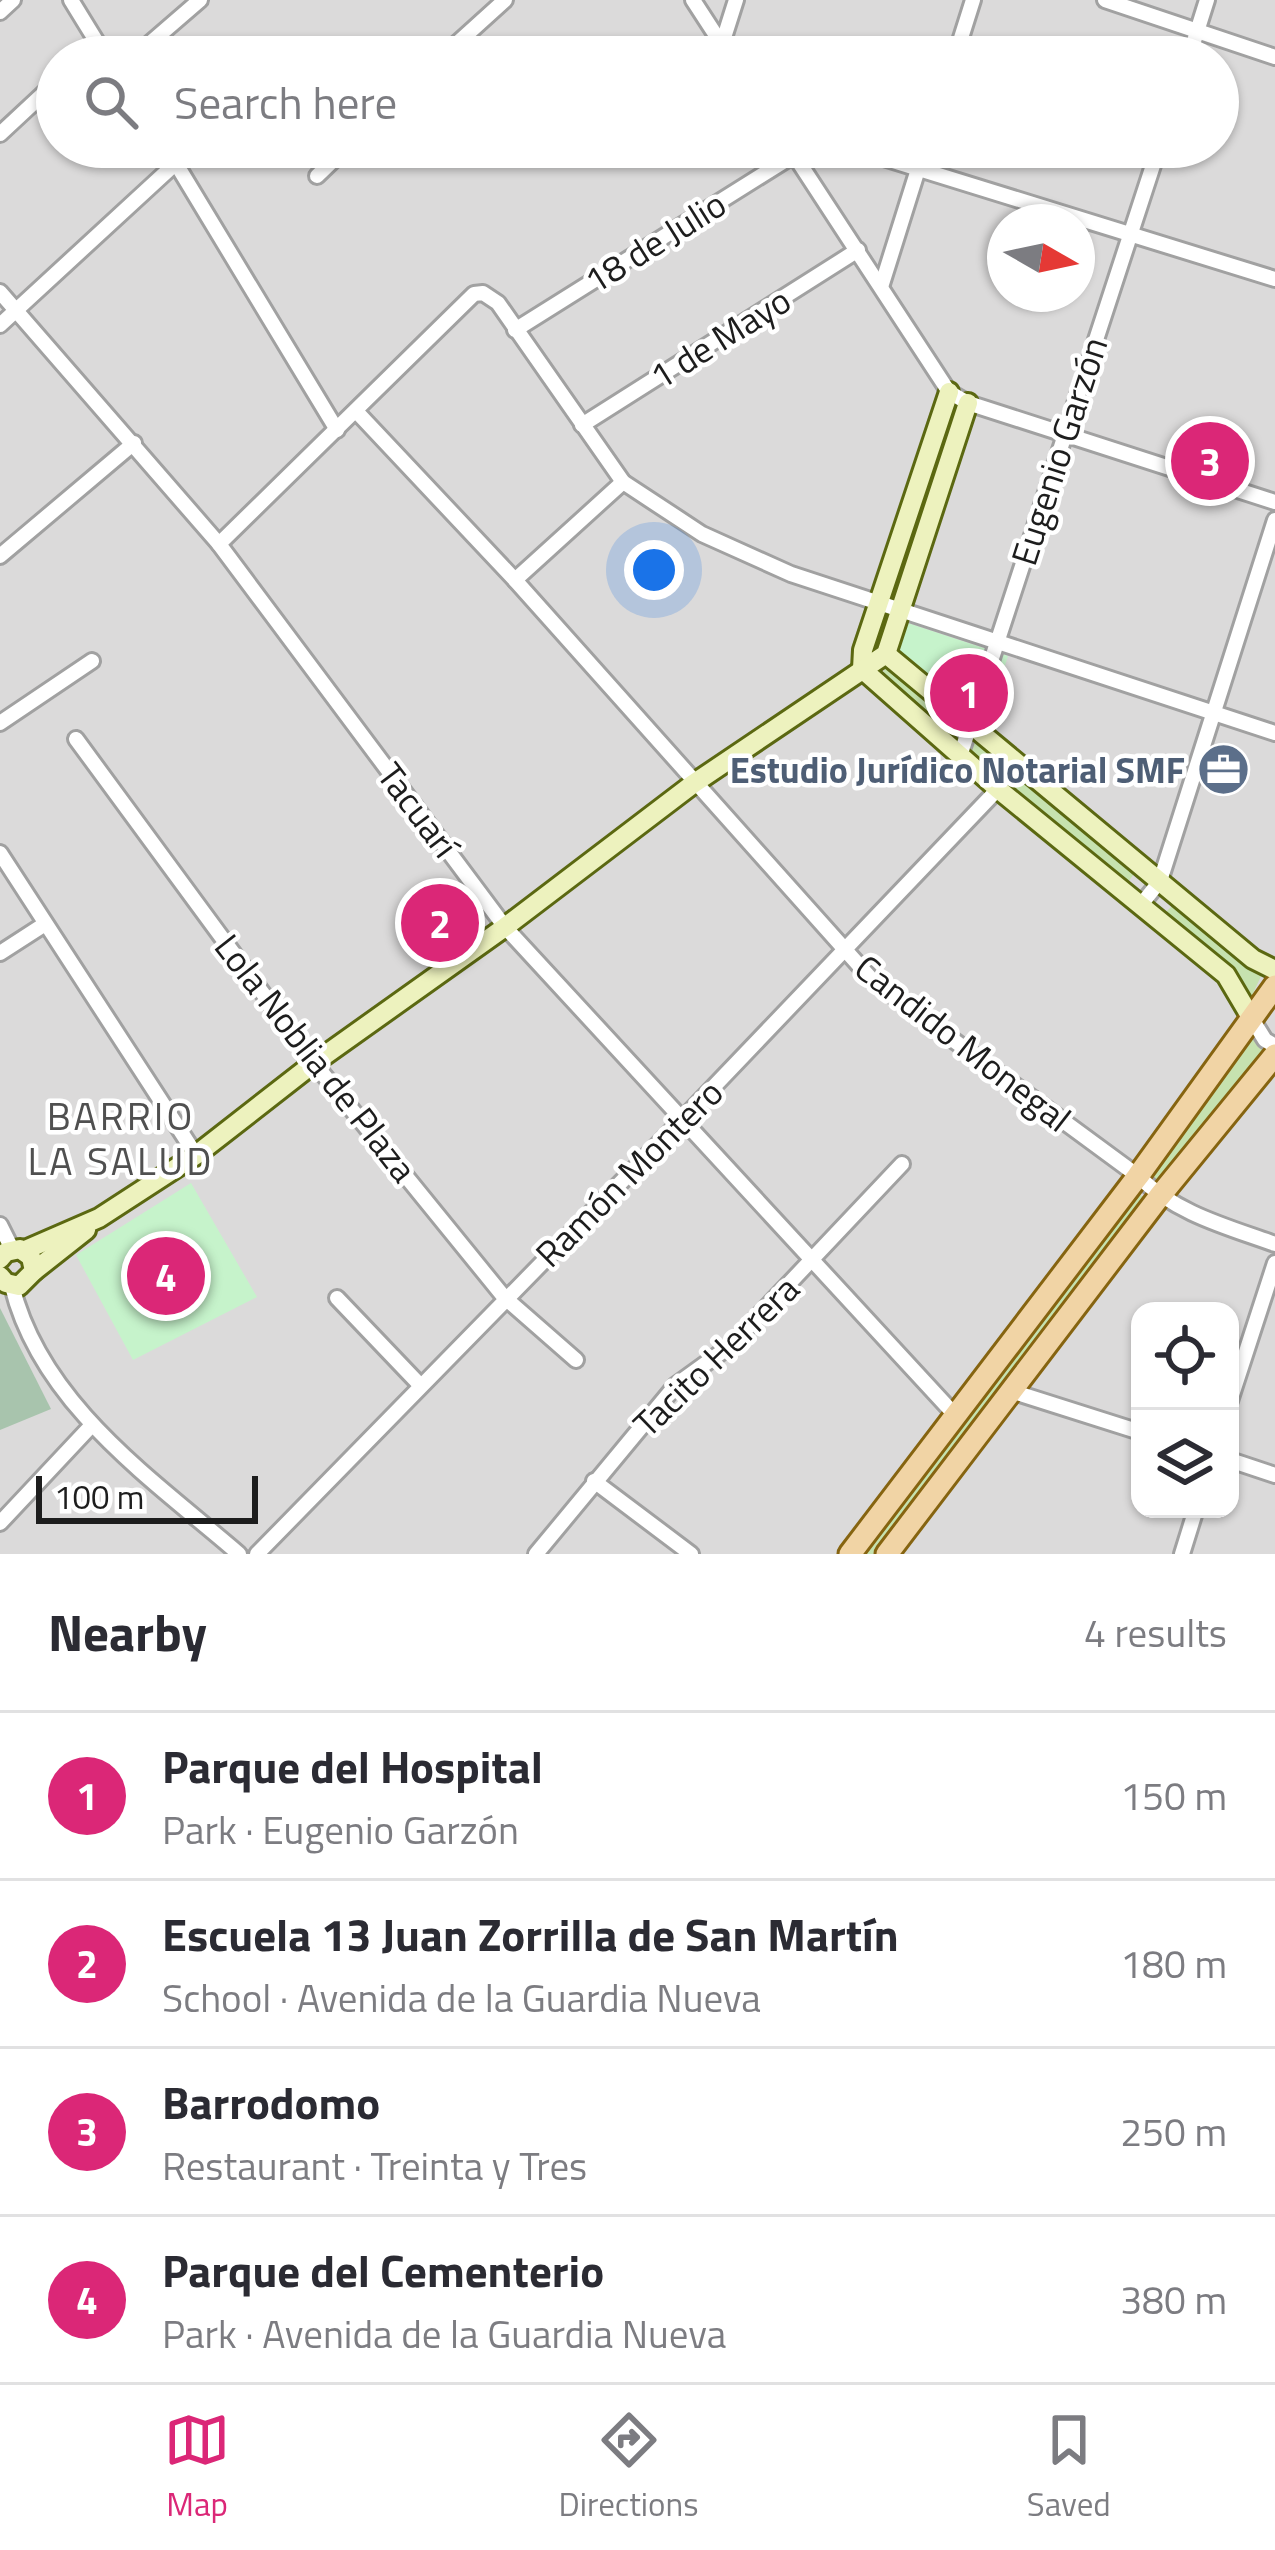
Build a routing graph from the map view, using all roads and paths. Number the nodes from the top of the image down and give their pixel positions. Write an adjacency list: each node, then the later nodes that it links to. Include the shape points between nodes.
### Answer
1 (13, 0): 10 (street)
2 (70, 0): 12 (street)
3 (200, 0): 13 (street)
4 (505, 0): 14 (street)
5 (693, 0): 15 (street)
6 (736, 0): 16 (street)
7 (973, 0): 17 (street)
8 (1105, 0): 11 (street)
9 (1207, 0): 11 (street)
10 (0, 12)
11 (1197, 30): 18 (street); 19 (street)
12 (93, 36)
13 (158, 36)
14 (465, 36)
15 (716, 36)
16 (729, 36)
17 (962, 36)
18 (1195, 36)
19 (1214, 36)
20 (1239, 45): 21 (street)
21 (1275, 57)
22 (36, 101): 23 (street)
23 (0, 134)
24 (171, 168): 38 (street)
25 (179, 168): 45 (street)
26 (325, 168): 32 (street)
27 (766, 168): 40 (street, 18 de Julio)
28 (803, 168): 34 (street)
29 (915, 168): 31 (street)
30 (1152, 168): 33 (street, Eugenio Garzón)
31 (918, 169): 33 (street); 36 (street)
32 (316, 176)
33 (1131, 233): 35 (street); 46 (street, Eugenio Garzón)
34 (858, 250): 36 (street); 44 (street, 1 de Mayo)
35 (1275, 279)
36 (881, 284): 41 (street)
37 (0, 292): 38 (street, Tacuarí)
38 (17, 312): 39 (street); 47 (street, Tacuarí)
39 (0, 325)
40 (515, 329): 43 (street, via 492,297 474,294); 44 (street)
41 (949, 392): 42 (street); 54 (street)
42 (968, 403): 46 (street); 55 (street)
43 (356, 411): 45 (street); 53 (street, Candido Monegal)
44 (582, 425): 48 (street)
45 (337, 430): 51 (street)
46 (1066, 435): 49 (street); 56 (street, Eugenio Garzón)
47 (134, 443): 51 (street, Tacuarí); 52 (street)
48 (623, 482): 53 (street); 54 (street, via 702,534)
49 (1275, 502)
50 (1275, 520): 60 (street)
51 (219, 544): 72 (street, Tacuarí)
52 (0, 556)
53 (514, 580): 66 (street, Candido Monegal)
54 (878, 603): 55 (street); 59 (street)
55 (900, 610): 56 (street); 57 (street)
56 (996, 640): 60 (street); 62 (street, Eugenio Garzón)
57 (886, 654): 59 (street); 62 (street)
58 (92, 661): 61 (street)
59 (862, 670): 65 (street); 66 (street)
60 (1214, 713): 63 (street); 69 (street)
61 (0, 723)
62 (969, 727): 65 (street, Eugenio Garzón); 69 (street)
63 (1275, 733)
64 (76, 739): 79 (street, Lola Noblia de Plaza)
65 (960, 756): 67 (street)
66 (693, 784): 72 (street); 73 (street, Candido Monegal)
67 (998, 789): 70 (street); 73 (street, Ramón Montero)
68 (0, 853): 71 (street)
69 (1160, 881): 70 (street); 75 (street)
70 (1140, 906): 77 (street, via 1226,975)
71 (45, 924): 74 (street); 81 (street)
72 (505, 927): 79 (street); 80 (street, Tacuarí)
73 (845, 950): 80 (street, Ramón Montero); 83 (street, Candido Monegal, via 890,995)
74 (0, 953)
75 (1275, 970)
76 (1275, 986): 77 (main road)
77 (1252, 1019): 78 (street); 83 (main road)
78 (1275, 1050): 84 (main road)
79 (314, 1063): 81 (street); 93 (street, Lola Noblia de Plaza)
80 (681, 1121): 89 (street, Tacuarí); 93 (street, Ramón Montero)
81 (196, 1155): 85 (street)
82 (902, 1164): 89 (street, Tacito Herrera)
83 (1138, 1176): 84 (street, Candido Monegal); 99 (main road)
84 (1159, 1197): 87 (street, Candido Monegal); 98 (main road)
85 (99, 1218): 88 (street); 91 (street)
86 (0, 1225): 88 (street)
87 (1275, 1244)
88 (7, 1255): 91 (street, via 31,1257)
89 (812, 1262): 99 (street, Tacuarí); 104 (street, Tacito Herrera, via 730,1346 676,1385)
90 (1275, 1263): 96 (street)
91 (34, 1271): 92 (street, via 26,1283)
92 (4, 1281): 100 (street)
93 (504, 1297): 95 (street, Lola Noblia de Plaza); 97 (street, Ramón Montero)
94 (337, 1298): 97 (street)
95 (576, 1360)
96 (1239, 1373)
97 (420, 1385): 108 (street, Ramón Montero)
98 (1013, 1392): 101 (street); 112 (main road)
99 (955, 1415): 111 (main road)
100 (91, 1426): 106 (street); 107 (street)
101 (1131, 1429)
102 (1239, 1463): 103 (street)
103 (1275, 1475)
104 (594, 1481): 109 (street, Tacito Herrera); 110 (street)
105 (1193, 1518): 113 (street)
106 (0, 1523)
107 (239, 1554)
108 (257, 1554)
109 (536, 1554)
110 (691, 1554)
111 (850, 1554)
112 (887, 1554)
113 (1182, 1554)

